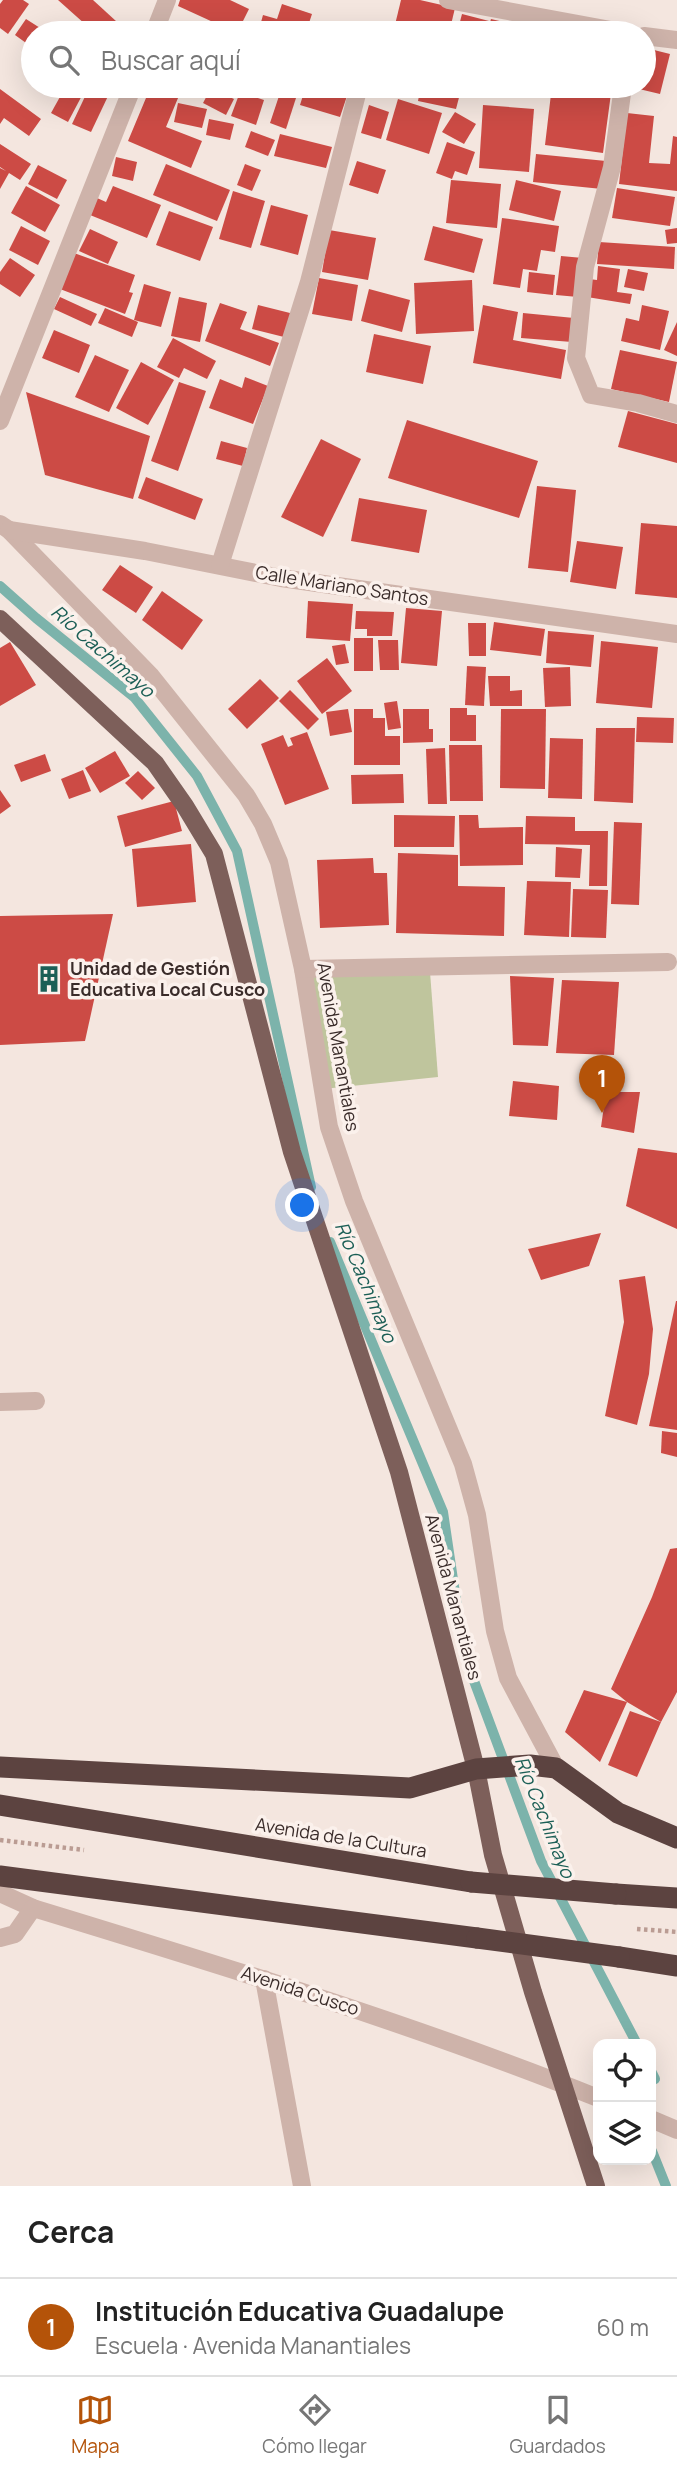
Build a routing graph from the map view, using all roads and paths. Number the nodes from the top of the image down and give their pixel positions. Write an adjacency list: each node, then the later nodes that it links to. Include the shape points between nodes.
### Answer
1 (167, 0): 3 (street)
2 (448, 0): 4 (street)
3 (159, 21)
4 (562, 21)
5 (656, 37): 6 (street)
6 (677, 40)
7 (128, 98): 11 (street)
8 (356, 98): 13 (street, via 309,282)
9 (621, 98): 10 (street, via 612,167 586,267 576,358 590,395)
10 (677, 414)
11 (0, 421)
12 (4, 527): 13 (street, Calle Mariano Santos); 17 (street, Avenida Manantiales, via 151,677 246,795 279,862)
13 (220, 565): 15 (street, Calle Mariano Santos, via 281,578)
14 (0, 619): 21 (main road, Avenida Manantiales, via 155,763 214,854 292,1152 399,1472)
15 (677, 634)
16 (668, 962): 17 (street)
17 (303, 969): 22 (street, Avenida Manantiales, via 329,1127 354,1201 463,1464 508,1678)
18 (36, 1401): 19 (street)
19 (0, 1402)
20 (0, 1767): 21 (highway, via 410,1788)
21 (486, 1768): 22 (highway); 32 (main road, Avenida Manantiales, via 494,1855)
22 (556, 1768): 24 (highway, via 618,1813)
23 (0, 1805): 27 (highway, Avenida de la Cultura, bridge, via 471,1882)
24 (677, 1838)
25 (0, 1876): 30 (highway, bridge)
26 (0, 1893): 28 (street, Avenida Cusco)
27 (677, 1898)
28 (33, 1908): 29 (street, via 15,1934); 31 (street, Avenida Cusco)
29 (0, 1938)
30 (677, 1966)
31 (264, 1979): 32 (street, Avenida Cusco); 36 (street)
32 (562, 2084): 33 (street, Avenida Cusco); 37 (main road, Avenida Manantiales)
33 (593, 2096)
34 (656, 2121): 35 (street)
35 (677, 2130)
36 (302, 2186)
37 (596, 2186)

